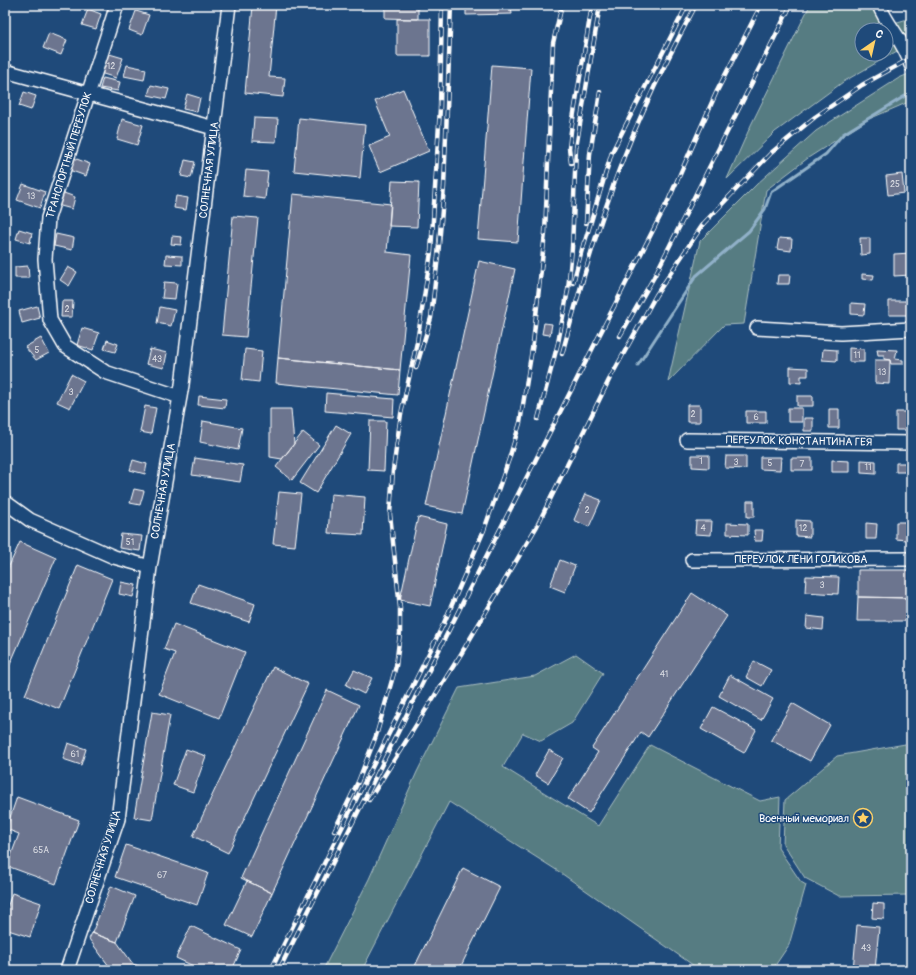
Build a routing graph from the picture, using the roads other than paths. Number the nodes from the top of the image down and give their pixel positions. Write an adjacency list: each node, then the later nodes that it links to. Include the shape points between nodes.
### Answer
1 (117, 5): 6 (street, ТРАНСПОРТНЫЙ ПЕРЕУЛОК)
2 (230, 5): 7 (street, СОЛНЕЧНАЯ УЛИЦА)
3 (879, 5): 4 (street)
4 (911, 65)
5 (5, 71): 6 (street)
6 (88, 94): 7 (street); 10 (street, ТРАНСПОРТНЫЙ ПЕРЕУЛОК, via 48,218 45,259 50,320 65,346 105,372)
7 (214, 128): 10 (street, СОЛНЕЧНАЯ УЛИЦА)
8 (757, 328): 9 (street, via 841,333)
9 (911, 329)
10 (180, 397): 16 (street, СОЛНЕЧНАЯ УЛИЦА)
11 (687, 440): 12 (street, ПЕРЕУЛОК КОНСТАНТИНА ГЕЯ)
12 (911, 442)
13 (5, 502): 16 (street, via 30,520 114,557)
14 (911, 559): 15 (street, ПЕРЕУЛОК ЛЁНИ ГОЛИКОВА)
15 (692, 560)
16 (150, 567): 17 (street, СОЛНЕЧНАЯ УЛИЦА, via 118,819)
17 (67, 970)

